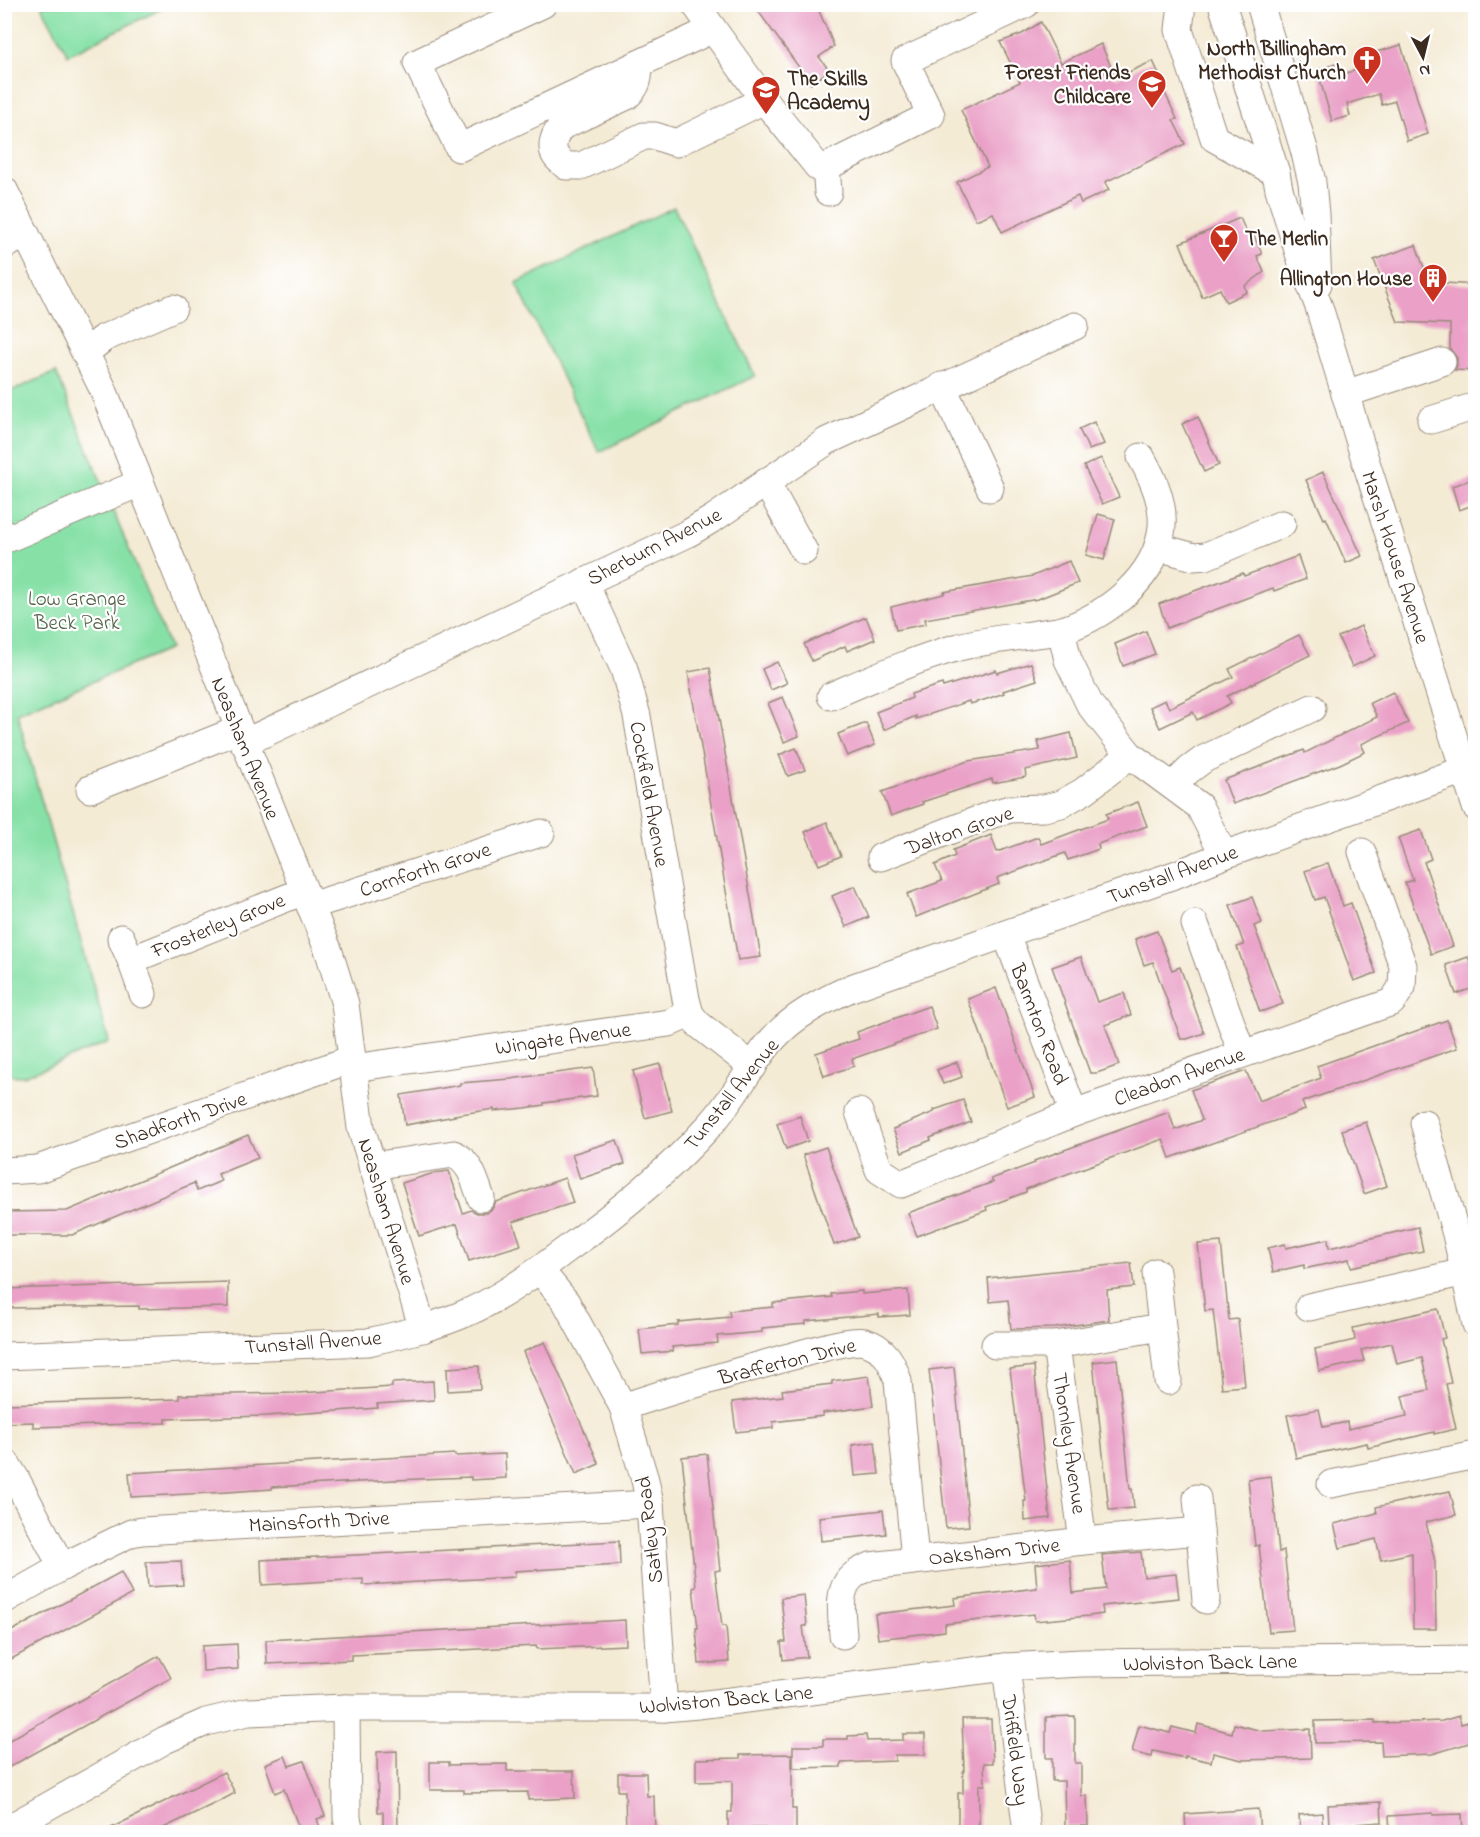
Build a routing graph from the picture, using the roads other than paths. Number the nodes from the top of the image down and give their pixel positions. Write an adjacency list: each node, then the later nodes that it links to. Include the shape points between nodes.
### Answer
1 (543, 4): 8 (street, via 417,63 459,148)
2 (695, 4): 7 (street)
3 (1026, 4): 9 (street, via 905,61 930,115 827,180)
4 (1182, 4): 10 (street, via 1179,30 1214,138)
5 (1222, 4): 10 (street, Marsh House Avenue)
6 (1260, 4): 13 (street, Marsh House Avenue, via 1312,182)
7 (713, 30): 8 (street); 9 (street)
8 (638, 64): 9 (street, via 635,88 627,96 562,126 555,133 555,156 566,166 581,166 644,136 676,143)
9 (764, 100)
10 (1276, 173): 13 (street, Marsh House Avenue)
11 (4, 189): 12 (street, Neasham Avenue)
12 (15, 240): 16 (street, Neasham Avenue)
13 (1319, 307): 19 (street, Marsh House Avenue)
14 (173, 308): 16 (street, via 104,338)
15 (1064, 335): 18 (street, Sherburn Avenue)
16 (85, 353): 24 (street, Neasham Avenue)
17 (1442, 362): 19 (street)
18 (942, 386): 23 (street, Sherburn Avenue, via 827,441); 25 (street, via 968,461)
19 (1345, 394): 36 (street, Marsh House Avenue)
20 (1476, 406): 21 (street)
21 (1431, 420)
22 (1141, 457): 29 (street, via 1153,477 1160,504)
23 (766, 482): 28 (street); 30 (street, Sherburn Avenue, via 687,534)
24 (140, 483): 27 (street); 34 (street, Neasham Avenue)
25 (990, 488)
26 (1282, 524): 29 (street, via 1238,532 1206,556 1194,557)
27 (4, 537)
28 (793, 543)
29 (1158, 547): 31 (street, via 1145,570 1104,612)
30 (584, 582): 34 (street, Sherburn Avenue); 48 (street, Cockfield Avenue, via 624,669 637,716)
31 (1061, 630): 32 (street, via 924,656); 35 (street, via 1068,660 1090,705)
32 (831, 696)
33 (1312, 708): 37 (street, via 1204,759)
34 (241, 737): 38 (street, Sherburn Avenue); 44 (street, Neasham Avenue)
35 (1130, 755): 37 (street); 43 (street, Dalton Grove, via 1061,804 993,814)
36 (1464, 770): 39 (street, Marsh House Avenue); 42 (street, Tunstall Avenue)
37 (1173, 786): 42 (street, via 1198,806)
38 (90, 789)
39 (1476, 807)
40 (541, 833): 44 (street, Cornforth Grove)
41 (1360, 853): 49 (street, Cleadon Avenue, via 1403,966 1402,987 1392,1002)
42 (1224, 855): 46 (street, Tunstall Avenue)
43 (881, 857)
44 (307, 898): 47 (street, Frosterley Grove, via 126,949); 50 (street, Neasham Avenue, via 345,1004)
45 (1194, 924): 49 (street)
46 (1006, 934): 51 (street, Tunstall Avenue, via 827,999 797,1017 772,1040); 53 (street, Barmton Road)
47 (143, 994)
48 (690, 1014): 50 (street, Wingate Avenue, via 669,1023); 51 (street)
49 (1242, 1053): 53 (street, Cleadon Avenue)
50 (353, 1063): 55 (street, Neasham Avenue); 56 (street, Shadforth Drive, via 38,1169)
51 (753, 1067): 58 (street, Tunstall Avenue, via 684,1154 618,1212)
52 (857, 1113): 53 (street, Cleadon Avenue, via 879,1170 897,1194)
53 (1074, 1113)
54 (1424, 1124): 60 (street)
55 (372, 1166): 57 (street, via 454,1154 464,1160 472,1173); 64 (street, Neasham Avenue)
56 (4, 1171)
57 (481, 1198)
58 (540, 1270): 64 (street, Tunstall Avenue, via 500,1296); 69 (street, Satley Road, via 566,1302)
59 (1156, 1272): 63 (street)
60 (1466, 1272): 61 (street); 62 (street)
61 (1308, 1304)
62 (1476, 1324)
63 (1161, 1327): 66 (street, Thornley Avenue); 68 (street)
64 (423, 1329): 67 (street, Tunstall Avenue, via 368,1342)
65 (995, 1344): 66 (street, Thornley Avenue)
66 (1056, 1345): 76 (street, Thornley Avenue)
67 (4, 1356)
68 (1168, 1381)
69 (623, 1407): 74 (street, Satley Road); 77 (street, Brafferton Drive, via 822,1348 864,1341 878,1348 889,1357 898,1382)
70 (1476, 1455): 72 (street)
71 (20, 1470): 78 (street)
72 (1331, 1485)
73 (1197, 1497): 75 (street)
74 (650, 1504): 78 (street, Mainsforth Drive, via 142,1531); 85 (street, Satley Road)
75 (1200, 1531): 76 (street, Oaksham Drive); 80 (street)
76 (1083, 1541): 77 (street, Oaksham Drive)
77 (915, 1559): 81 (street, Oaksham Drive, via 872,1566 854,1574 841,1597)
78 (62, 1567): 79 (street, Mainsforth Drive)
79 (4, 1600)
80 (1206, 1600)
81 (843, 1635)
82 (1476, 1659): 83 (street, Wolviston Back Lane)
83 (1006, 1667): 85 (street, Wolviston Back Lane); 87 (street, Driffield Way)
84 (346, 1708): 85 (street, Wolviston Back Lane); 86 (street, Wolviston Back Lane, via 248,1712 206,1722 165,1740); 88 (street)
85 (664, 1708)
86 (4, 1831)
87 (1024, 1832)
88 (350, 1833)

